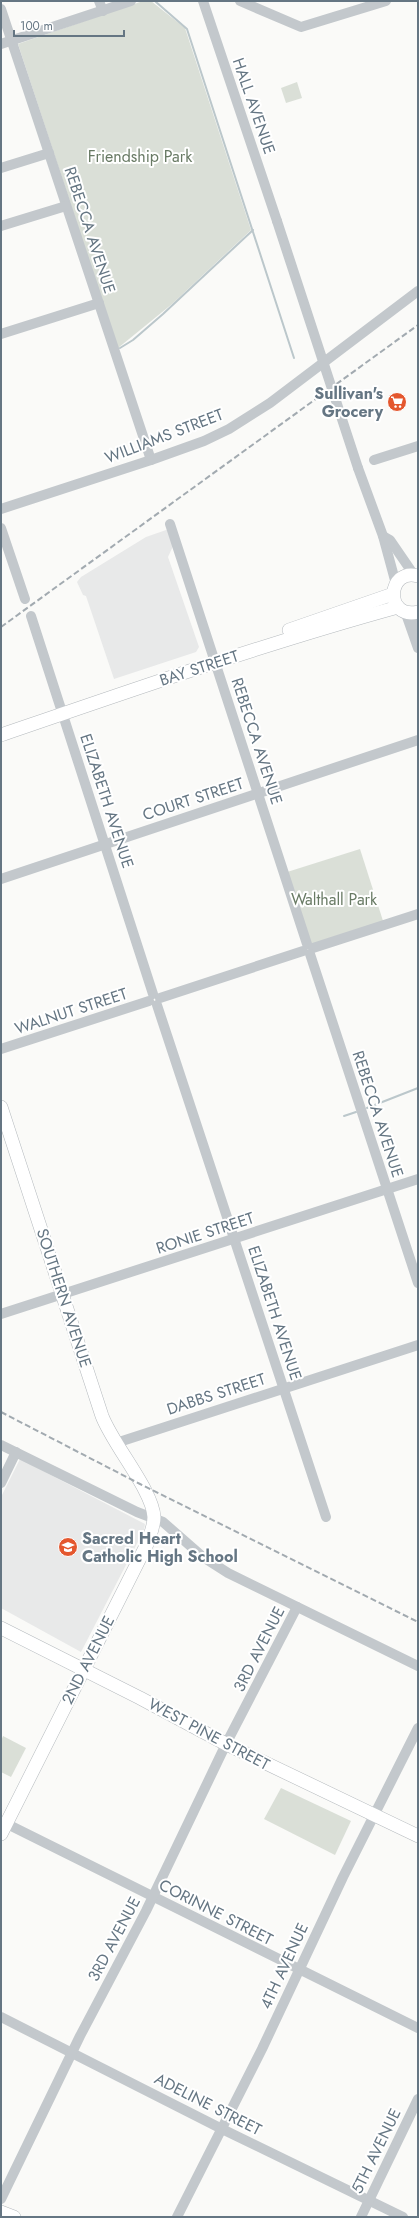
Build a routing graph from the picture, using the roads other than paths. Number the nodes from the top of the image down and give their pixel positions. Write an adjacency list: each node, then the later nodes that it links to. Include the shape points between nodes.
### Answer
1 (99, 1): 7 (street)
2 (131, 1): 7 (street)
3 (203, 1): 23 (street, HALL AVENUE, bridge, via 358,468)
4 (240, 1): 5 (street, via 300,27)
5 (386, 1)
6 (1, 9): 8 (street, REBECCA AVENUE)
7 (103, 11): 8 (street)
8 (12, 41): 9 (street); 10 (street, REBECCA AVENUE)
9 (1, 44)
10 (49, 153): 11 (street); 12 (street, REBECCA AVENUE)
11 (1, 168)
12 (66, 206): 13 (street); 15 (street, REBECCA AVENUE)
13 (1, 226)
14 (418, 291): 18 (street, WILLIAMS STREET, via 253,415 204,441)
15 (99, 303): 16 (street); 18 (street, REBECCA AVENUE)
16 (1, 334)
17 (418, 446): 19 (street)
18 (151, 460): 20 (street, WILLIAMS STREET)
19 (374, 460)
20 (1, 509)
21 (170, 524): 30 (street, REBECCA AVENUE)
22 (1, 528): 26 (street)
23 (383, 536): 24 (street, via 390,540); 25 (street)
24 (416, 575): 25 (main road, BAY STREET, via 402,578)
25 (395, 589): 27 (main road); 30 (main road, BAY STREET)
26 (25, 599)
27 (409, 611): 29 (street); 30 (main road, BAY STREET, via 332,625)
28 (31, 616): 31 (street, ELIZABETH AVENUE)
29 (418, 648)
30 (214, 659): 31 (main road, BAY STREET); 35 (street, REBECCA AVENUE)
31 (61, 710): 32 (main road, BAY STREET); 33 (main road, BAY STREET); 36 (street, ELIZABETH AVENUE)
32 (1, 727)
33 (1, 735)
34 (418, 740): 35 (street, COURT STREET)
35 (258, 793): 36 (street, COURT STREET); 39 (street, REBECCA AVENUE)
36 (105, 844): 37 (street, COURT STREET); 40 (street, ELIZABETH AVENUE)
37 (1, 879)
38 (418, 914): 39 (street, WALNUT STREET)
39 (308, 949): 40 (street, WALNUT STREET); 44 (street, REBECCA AVENUE)
40 (155, 1000): 41 (street, WALNUT STREET); 45 (street, ELIZABETH AVENUE)
41 (1, 1049)
42 (1, 1107): 47 (main road, SOUTHERN AVENUE)
43 (418, 1180): 44 (street, RONIE STREET)
44 (387, 1190): 45 (street, RONIE STREET); 46 (street, REBECCA AVENUE)
45 (234, 1238): 47 (street, RONIE STREET); 50 (street, ELIZABETH AVENUE)
46 (418, 1282)
47 (63, 1295): 48 (street, RONIE STREET); 51 (main road, SOUTHERN AVENUE, via 102,1416)
48 (1, 1314)
49 (418, 1345): 50 (street, DABBS STREET)
50 (283, 1388): 51 (street, DABBS STREET); 55 (street, ELIZABETH AVENUE)
51 (116, 1443): 56 (main road, SOUTHERN AVENUE, via 150,1501)
52 (1, 1445): 53 (street)
53 (16, 1452): 54 (street); 56 (street)
54 (1, 1484)
55 (326, 1517)
56 (154, 1518): 57 (street, via 166,1524 203,1557 228,1573); 60 (main road, 2ND AVENUE, via 147,1544)
57 (297, 1607): 59 (street); 62 (street, 3RD AVENUE)
58 (1, 1628): 60 (main road, WEST PINE STREET)
59 (418, 1666)
60 (83, 1670): 62 (main road, WEST PINE STREET); 64 (main road, 2ND AVENUE)
61 (418, 1728): 63 (street, 4TH AVENUE)
62 (226, 1744): 63 (main road, WEST PINE STREET); 66 (street, 3RD AVENUE)
63 (374, 1815): 65 (main road, WEST PINE STREET); 67 (street, 4TH AVENUE)
64 (3, 1826): 66 (street, CORINNE STREET)
65 (418, 1836)
66 (153, 1898): 67 (street, CORINNE STREET); 70 (street, 3RD AVENUE)
67 (298, 1970): 69 (street, CORINNE STREET); 72 (street, 4TH AVENUE)
68 (1, 2017): 70 (street, ADELINE STREET)
69 (418, 2028)
70 (72, 2052): 72 (street, ADELINE STREET); 73 (street, 3RD AVENUE)
71 (418, 2099): 74 (street, 5TH AVENUE)
72 (222, 2129): 74 (street, ADELINE STREET); 77 (street, 4TH AVENUE)
73 (1, 2199)
74 (369, 2200): 78 (street, 5TH AVENUE); 79 (street, ADELINE STREET)
75 (1, 2212): 76 (main road)
76 (14, 2217)
77 (177, 2217)
78 (360, 2217)
79 (403, 2217)

